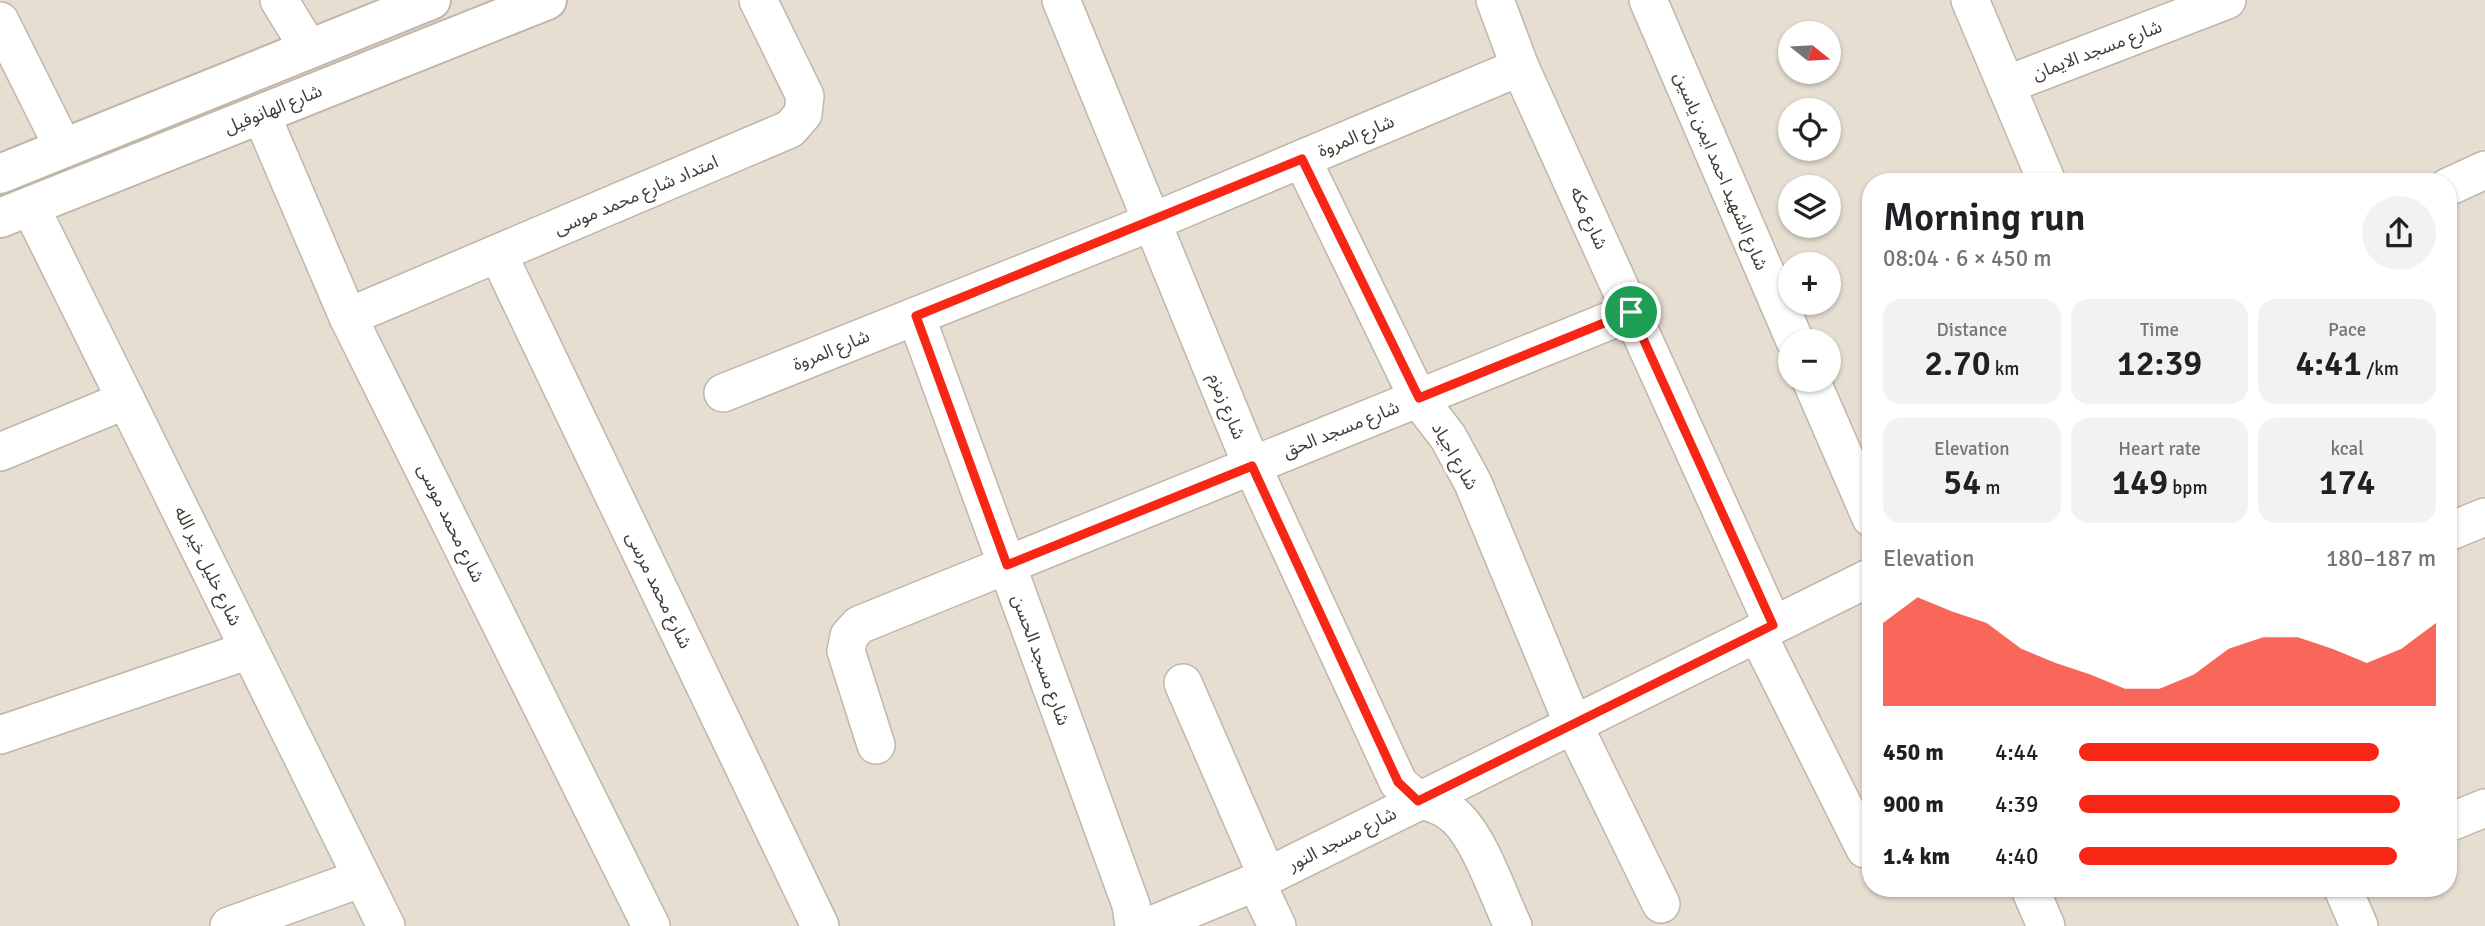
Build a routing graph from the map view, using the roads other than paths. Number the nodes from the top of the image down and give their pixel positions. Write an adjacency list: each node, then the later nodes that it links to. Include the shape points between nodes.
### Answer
1 (279, 0): 11 (street)
2 (431, 0): 11 (street)
3 (547, 0): 14 (street, شارع الهانوفيل)
4 (758, 0): 23 (street, امتداد شارع محمد موسى, via 805,96 798,122)
5 (1061, 0): 22 (street, شارع زمزم)
6 (1496, 0): 12 (street, شارع مكه)
7 (1648, 0): 27 (street, شارع الشهيد احمد ايمن ياسين)
8 (1970, 0): 13 (street)
9 (2227, 0): 13 (street, شارع مسجد الايمان)
10 (0, 21): 15 (street)
11 (309, 49): 15 (street)
12 (1520, 67): 16 (street, شارع المروة); 24 (street, شارع مكه)
13 (2006, 85): 18 (street)
14 (261, 114): 21 (street, شارع الهانوفيل); 26 (street, شارع محمد موسى)
15 (63, 147): 19 (street)
16 (1302, 159): 22 (street, شارع المروة); 30 (street, شارع اجياد)
17 (2485, 170): 20 (street)
18 (2043, 173)
19 (0, 174)
20 (2457, 183)
21 (15, 212): 31 (street, شارع خليل خير الله)
22 (1152, 222): 25 (street, شارع المروة); 33 (street, شارع زمزم)
23 (498, 254): 26 (street, امتداد شارع محمد موسى); 57 (street, شارع محمد مرسى)
24 (1631, 312): 30 (street, شارع مسجد الحق); 39 (street, شارع مكه)
25 (916, 316): 29 (street, شارع المروة); 37 (street, شارع مسجد الحسن)
26 (348, 317): 56 (street, شارع محمد موسى)
27 (1790, 329)
28 (1817, 392): 34 (street)
29 (723, 393)
30 (1419, 398): 33 (street, شارع مسجد الحق); 42 (street, شارع اجياد, via 1448,437 1472,483)
31 (126, 400): 32 (street); 40 (street, شارع خليل خير الله)
32 (0, 452)
33 (1252, 466): 37 (street, شارع مسجد الحق); 45 (street, شارع زمزم, via 1398,782)
34 (1862, 490)
35 (2485, 517): 36 (street)
36 (2457, 528)
37 (1007, 565): 44 (street, شارع مسجد الحق, via 859,625 849,636 846,651); 58 (street, شارع مسجد الحسن, via 1131,905)
38 (1862, 581): 39 (street, شارع مسجد النور)
39 (1765, 629): 42 (street, شارع مسجد النور); 48 (street, شارع مكه)
40 (249, 650): 43 (street); 49 (street, شارع خليل خير الله)
41 (1183, 683): 50 (street)
42 (1573, 724): 45 (street, شارع مسجد النور); 53 (street, شارع اجياد)
43 (0, 735)
44 (876, 745)
45 (1418, 801): 50 (street, شارع مسجد النور); 61 (street, شارع زمزم, via 1443,806 1460,821)
46 (2485, 808): 47 (street)
47 (2457, 819)
48 (1862, 842)
49 (362, 878): 54 (street); 55 (street, شارع خليل خير الله)
50 (1261, 879): 59 (street, شارع مسجد النور); 60 (street)
51 (2033, 897): 62 (street)
52 (2346, 897): 63 (street)
53 (1661, 904)
54 (229, 926)
55 (386, 926)
56 (652, 926)
57 (820, 926)
58 (1134, 926)
59 (1149, 926)
60 (1277, 926)
61 (1513, 926)
62 (2046, 926)
63 (2359, 926)

